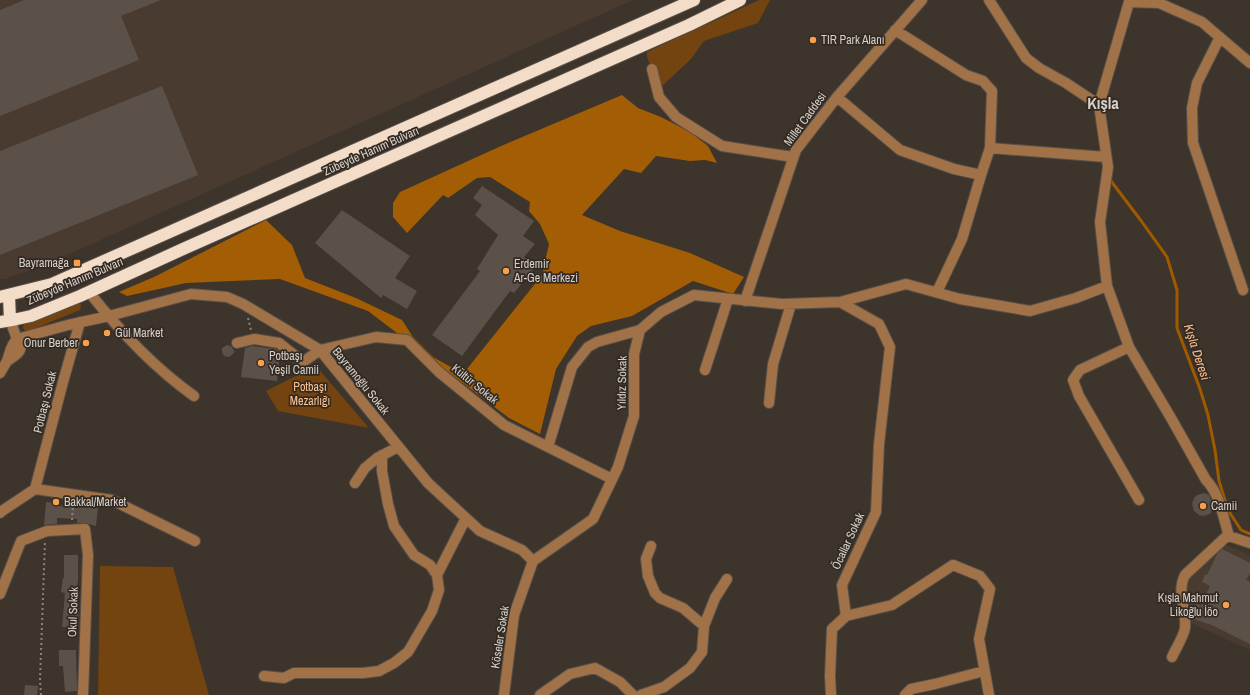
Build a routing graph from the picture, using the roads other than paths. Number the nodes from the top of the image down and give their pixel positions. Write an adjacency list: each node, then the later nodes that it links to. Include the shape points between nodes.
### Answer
1 (694, 0): 20 (highway, Zübeyde Hanım Bulvarı, via 59,281)
2 (740, 0): 18 (highway, Zübeyde Hanım Bulvarı)
3 (922, 0): 6 (street, Millet Caddesi)
4 (989, 0): 11 (street, via 1026,58)
5 (1128, 1): 7 (street, via 1159,3 1202,22); 11 (street)
6 (895, 30): 10 (street, Millet Caddesi); 12 (street, via 966,75 983,82 992,91)
7 (1220, 37): 8 (street); 17 (street, via 1197,83 1192,108 1193,143)
8 (1250, 63)
9 (652, 69): 13 (street, via 659,97 676,117 722,146)
10 (837, 97): 13 (street, Millet Caddesi); 15 (street, via 900,150 954,169)
11 (1099, 105): 14 (street)
12 (990, 148): 14 (street); 15 (street)
13 (793, 157): 22 (street, Millet Caddesi)
14 (1106, 157): 16 (street, via 1108,167 1100,222)
15 (981, 174): 19 (street, via 962,239)
16 (1107, 286): 19 (street, via 1030,311 960,299); 31 (street)
17 (1243, 290)
18 (89, 292): 25 (street); 26 (highway, Zübeyde Hanım Bulvarı, via 31,316)
19 (937, 292): 23 (street, via 906,284)
20 (4, 297): 26 (highway, Zübeyde Hanım Bulvarı)
21 (728, 299): 22 (street); 28 (street, via 694,295 661,312); 33 (street)
22 (745, 301): 24 (street)
23 (840, 302): 24 (street); 54 (street, Öcallar Sokak, via 879,324 890,347 879,444 876,512 842,585)
24 (791, 304): 36 (street, via 773,364)
25 (109, 316): 27 (street, Bayramoğlu Sokak); 32 (street, Bayramoğlu Sokak, via 191,294 227,297); 35 (street, via 172,380)
26 (5, 321): 29 (street)
27 (80, 322): 29 (street, Bayramoğlu Sokak); 42 (street, Potbaşı Sokak)
28 (640, 330): 38 (street, via 597,342 588,347 572,367); 40 (street, Yıldız Sokak, via 634,354 634,416)
29 (19, 339): 34 (street)
30 (236, 343): 32 (street, via 254,339 280,344 303,362)
31 (1129, 347): 43 (street, via 1080,370 1073,380 1079,396); 46 (street, via 1206,480 1212,486)
32 (320, 350): 37 (street, Bayramoğlu Sokak); 38 (street, Kültür Sokak, via 376,337 407,340 439,372 504,425)
33 (705, 370)
34 (0, 372)
35 (194, 396)
36 (769, 403)
37 (398, 447): 39 (street); 45 (street, Bayramoğlu Sokak, via 428,483)
38 (548, 447): 40 (street, Kültür Sokak)
39 (382, 455): 41 (street, via 365,468); 51 (street, via 382,471 394,526 414,555 430,565)
40 (612, 479): 50 (street, Yıldız Sokak, via 593,519)
41 (354, 483)
42 (35, 489): 44 (street); 47 (street, via 112,500)
43 (1139, 500)
44 (0, 513)
45 (466, 518): 50 (street, Bayramoğlu Sokak, via 480,531 522,550); 51 (street)
46 (1228, 535): 48 (street); 56 (street, via 1182,580 1185,629)
47 (195, 541)
48 (1250, 543)
49 (651, 546): 55 (street, via 646,559 648,576 655,593 660,598 683,608)
50 (533, 561): 60 (street, Köseler Sokak, via 514,615)
51 (437, 575): 58 (street, via 439,590 432,611 408,652 394,663 378,671 363,673 294,673 284,678)
52 (726, 579): 55 (street)
53 (0, 594): 59 (street, Okul Sokak, via 21,541 46,531 84,530 88,554)
54 (846, 616): 57 (street, via 892,605 953,565 980,576 990,589 978,640); 64 (street, via 832,628)
55 (704, 626): 63 (street, via 702,652 690,668 664,687)
56 (1172, 657)
57 (984, 671): 65 (street, via 911,689); 66 (street)
58 (264, 676)
59 (83, 695)
60 (504, 695)
61 (540, 695): 62 (street, via 570,674 595,668 620,682)
62 (633, 695)
63 (641, 695)
64 (831, 695)
65 (905, 695)
66 (989, 695)

